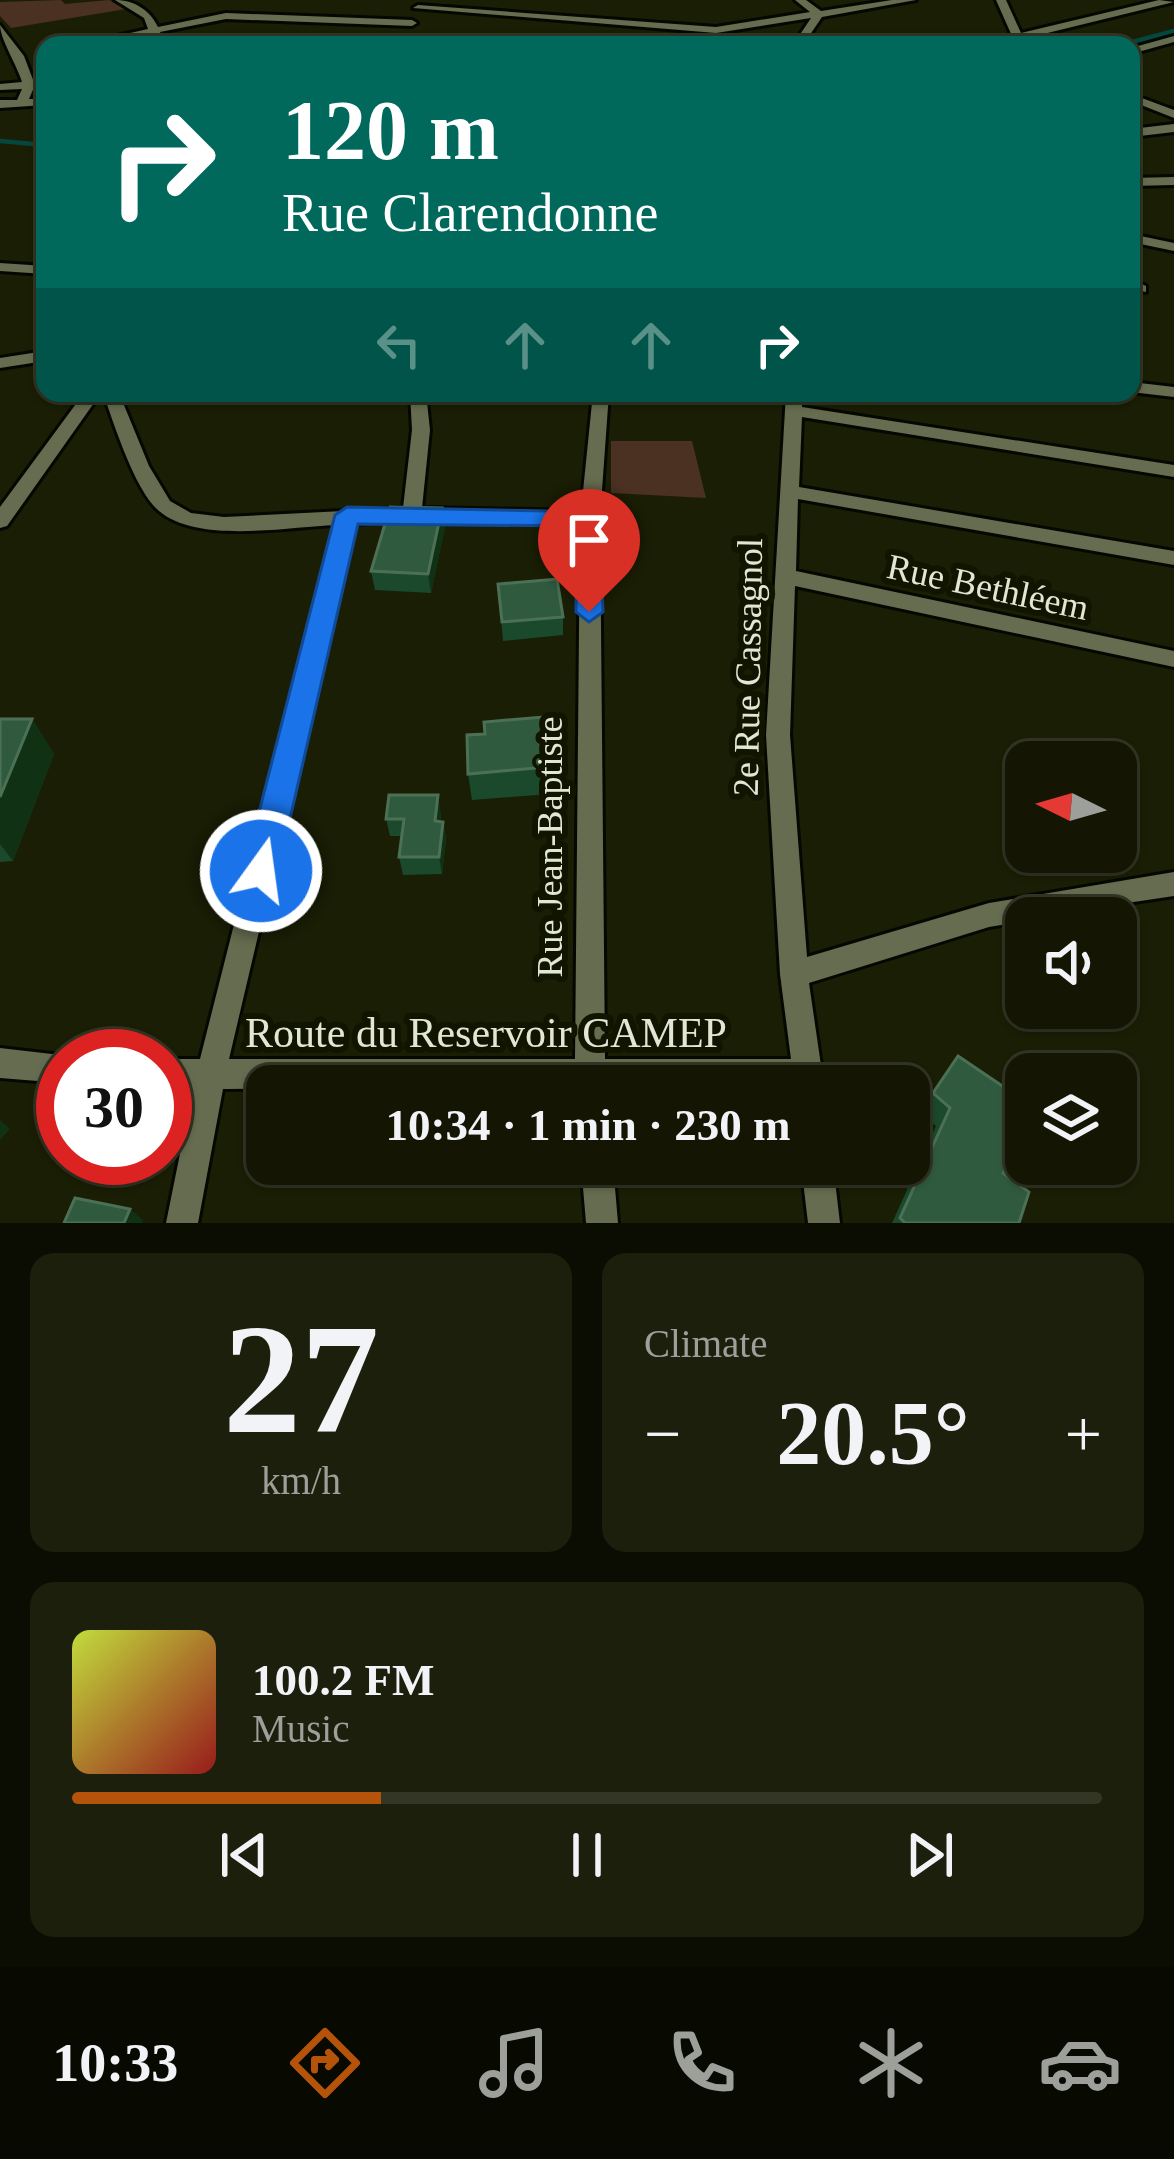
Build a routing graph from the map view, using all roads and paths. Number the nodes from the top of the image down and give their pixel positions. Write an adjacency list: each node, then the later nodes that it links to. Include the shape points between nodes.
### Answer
1 (119, 0): 13 (street, via 148,16)
2 (800, 0): 8 (street)
3 (911, 0): 6 (street)
4 (1001, 0): 17 (street)
5 (1171, 0): 18 (street)
6 (882, 2): 8 (street)
7 (418, 4): 9 (street); 10 (street)
8 (819, 14): 9 (street, via 716,29); 16 (street)
9 (559, 18): 12 (street)
10 (412, 23): 14 (street, via 202,15); 15 (street)
11 (0, 28): 21 (street, via 26,54)
12 (560, 32)
13 (156, 36)
14 (163, 36)
15 (409, 36)
16 (804, 36)
17 (1018, 36)
18 (1022, 36)
19 (1172, 40): 20 (street)
20 (1140, 49)
21 (29, 85): 22 (street); 26 (street)
22 (0, 87)
23 (1140, 101): 27 (street)
24 (36, 103): 26 (street)
25 (0, 104): 26 (street)
26 (21, 104)
27 (1174, 114)
28 (1174, 128): 29 (street)
29 (1140, 132)
30 (1174, 181): 31 (street)
31 (1140, 182)
32 (1140, 240): 33 (street)
33 (1172, 245)
34 (0, 268): 35 (street)
35 (36, 270)
36 (36, 357): 37 (street)
37 (0, 363)
38 (1140, 388): 39 (street)
39 (1174, 392)
40 (86, 402): 50 (street)
41 (115, 402): 48 (street, via 163,505 186,519)
42 (419, 402): 47 (street)
43 (601, 402): 49 (street, Rue Jean-Baptiste)
44 (794, 402): 45 (street); 46 (street, 2e Rue Cassagnol)
45 (1174, 471)
46 (792, 492): 51 (street); 52 (street, 2e Rue Cassagnol)
47 (412, 514): 48 (street); 49 (street)
48 (347, 515): 61 (street)
49 (590, 518): 57 (street, Rue Jean-Baptiste)
50 (0, 521)
51 (1174, 559)
52 (788, 577): 53 (street, Rue Bethléem); 55 (street, 2e Rue Cassagnol, via 778,735)
53 (1174, 659)
54 (1174, 884): 55 (street, via 989,915)
55 (794, 974): 58 (street, 2e Rue Cassagnol)
56 (0, 1063): 59 (street)
57 (589, 1065)
58 (806, 1065)
59 (36, 1066)
60 (192, 1076): 61 (street, Route du Reservoir CAMEP)
61 (210, 1077): 62 (street, Route du Reservoir CAMEP); 65 (street)
62 (246, 1077)
63 (598, 1185): 66 (street)
64 (820, 1185): 67 (street)
65 (182, 1223)
66 (602, 1223)
67 (824, 1223)

